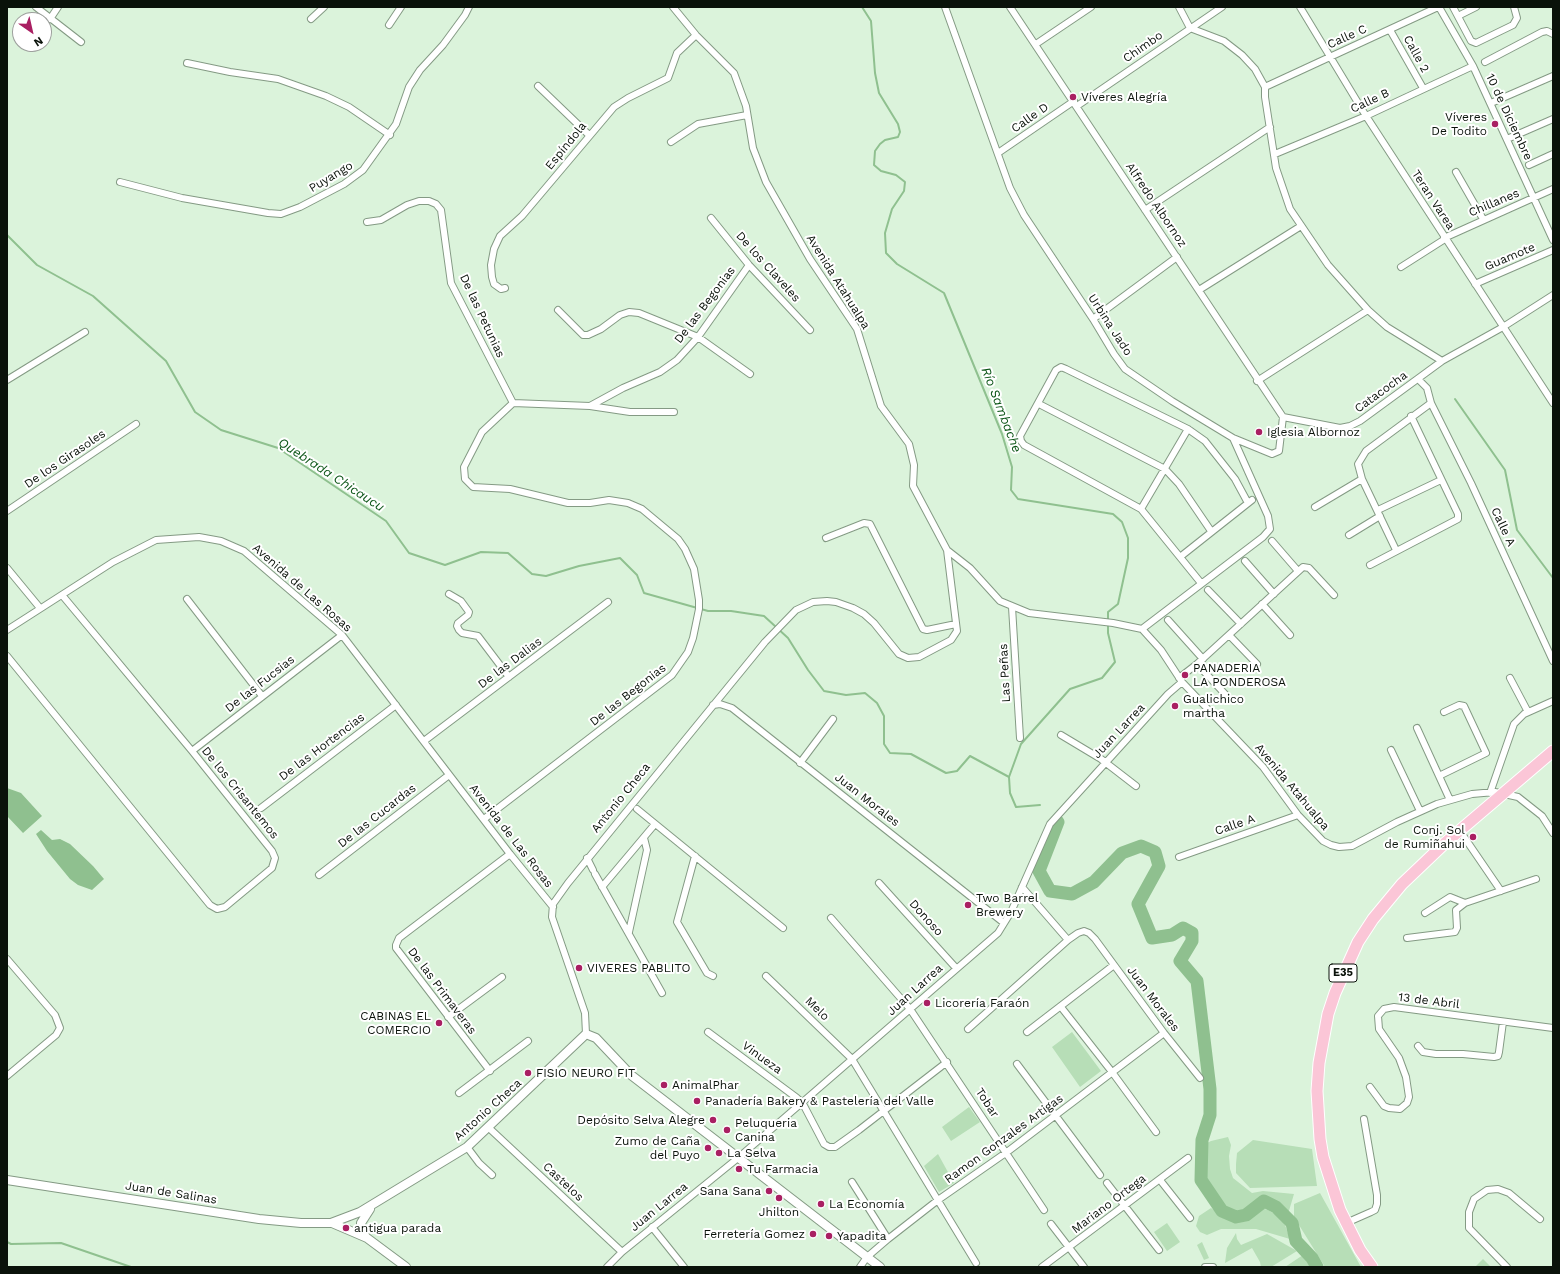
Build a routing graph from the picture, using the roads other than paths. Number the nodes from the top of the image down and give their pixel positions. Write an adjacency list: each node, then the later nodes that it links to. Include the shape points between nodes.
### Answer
1 (58, 7): 16 (street)
2 (324, 7): 18 (street)
3 (401, 7): 20 (street)
4 (469, 7): 41 (street, Puyango, via 409,87)
5 (673, 7): 24 (street, Avenida Atahualpa)
6 (945, 7): 45 (street, Urbina Jado)
7 (1010, 7): 26 (street, Alfredo Albornoz)
8 (1091, 7): 26 (street)
9 (1179, 7): 21 (street)
10 (1222, 7): 21 (street, Chimbo)
11 (1300, 7): 27 (street, Teran Varea)
12 (1438, 7): 22 (street, Calle C); 30 (street, 10 de Diciembre)
13 (1453, 7): 17 (street)
14 (1476, 7): 17 (street)
15 (1514, 7): 17 (street, via 1517,18 1513,25 1476,43 1471,41)
16 (52, 16)
17 (1458, 16)
18 (311, 19)
19 (52, 20): 25 (street)
20 (389, 25)
21 (1190, 28): 33 (street, via 1224,41 1242,55 1255,69); 35 (street, Chimbo)
22 (1390, 30): 27 (street, Calle C); 34 (street, Calle 2)
23 (1553, 34): 28 (street, via 1542,32)
24 (696, 35): 37 (street, Avenida Atahualpa, via 734,73); 42 (street, Espíndola, via 677,53 668,78 614,107)
25 (81, 42)
26 (1036, 44): 35 (street, Alfredo Albornoz)
27 (1331, 56): 33 (street, Calle C); 38 (street, Teran Varea)
28 (1484, 62)
29 (187, 63): 41 (street, via 278,79 326,96 349,107)
30 (1474, 66): 34 (street, Calle B); 36 (street, 10 de Diciembre)
31 (1553, 76): 36 (street)
32 (538, 86): 42 (street)
33 (1265, 87): 40 (street)
34 (1423, 88): 38 (street, Calle B)
35 (1075, 103): 45 (street, Calle D); 53 (street, Alfredo Albornoz)
36 (1490, 103): 43 (street, 10 de Diciembre)
37 (748, 115): 44 (street, via 698,124); 102 (street, Avenida Atahualpa, via 753,148 766,182 810,259 857,329 881,406 909,444 914,465 913,486)
38 (1366, 116): 46 (street, Calle B); 58 (street, Teran Varea)
39 (1553, 119): 43 (street)
40 (1270, 127): 46 (street); 53 (street)
41 (390, 135): 50 (street, Puyango, via 363,170 344,184 281,214 268,214 182,198)
42 (589, 135): 65 (street, Espíndola, via 522,216 500,236 494,249 492,277 494,284 501,289)
43 (1507, 139): 52 (street, 10 de Diciembre)
44 (671, 142)
45 (998, 153): 70 (street, Urbina Jado, via 1010,188 1024,215)
46 (1275, 154): 57 (street, via 1276,168 1290,209)
47 (1553, 154): 48 (street)
48 (1529, 165)
49 (1456, 172): 55 (street)
50 (120, 182)
51 (1553, 189): 52 (street, Chillanes)
52 (1534, 198): 55 (street, Chillanes); 59 (street, 10 de Diciembre)
53 (1145, 210): 61 (street, Alfredo Albornoz)
54 (711, 218): 62 (street, De los Claveles)
55 (1483, 219): 58 (street, Chillanes)
56 (367, 222): 80 (street, De las Petunias, via 381,220 419,201 429,201 441,210 452,283)
57 (1301, 226): 66 (street); 69 (street, via 1328,265)
58 (1445, 238): 63 (street, Chillanes); 64 (street, Teran Varea)
59 (1553, 240)
60 (1553, 250): 64 (street, Guamote)
61 (1177, 257): 66 (street, Alfredo Albornoz); 70 (street)
62 (749, 264): 72 (street, De los Claveles); 74 (street, De las Begonias)
63 (1400, 267)
64 (1475, 284): 71 (street, Teran Varea)
65 (506, 288)
66 (1198, 290): 79 (street, Alfredo Albornoz)
67 (1553, 295): 71 (street, Catacocha)
68 (558, 310): 74 (street, via 583,335 601,329 620,315 629,312 639,313)
69 (1368, 310): 75 (street, via 1404,339); 79 (street)
70 (1093, 319): 90 (street, Urbina Jado, via 1125,369)
71 (1503, 327): 75 (street, Catacocha); 82 (street, Teran Varea)
72 (810, 330)
73 (84, 332): 78 (street)
74 (698, 337): 76 (street); 84 (street, De las Begonias, via 677,360 660,372)
75 (1442, 361): 77 (street, Catacocha)
76 (750, 374)
77 (1418, 379): 81 (street, Calle A, via 1427,388); 87 (street, Catacocha, via 1350,426 1340,428)
78 (7, 380)
79 (1258, 381): 87 (street, Alfredo Albornoz)
80 (513, 403): 84 (street); 163 (street, De las Begonias, via 482,432 464,467 465,479 472,487 510,489 568,502 590,503 609,500 642,508 678,539 685,549 694,569 699,600 688,652 672,675)
81 (1431, 403): 86 (street); 130 (street, Calle A)
82 (1553, 403)
83 (1039, 404): 89 (street, via 1056,370 1061,367); 91 (street); 95 (street, via 1020,436 1024,445)
84 (590, 406): 85 (street, via 630,412)
85 (674, 412)
86 (1411, 416): 92 (street, via 1362,455 1358,464); 93 (street)
87 (1283, 417): 90 (street, via 1276,453 1268,453)
88 (136, 424): 96 (street, De los Girasoles)
89 (1188, 429): 91 (street); 98 (street, via 1205,441 1250,502)
90 (1233, 438): 109 (street, via 1268,516 1270,529)
91 (1165, 469): 95 (street); 98 (street, via 1179,484)
92 (1362, 479): 94 (street); 97 (street)
93 (1441, 480): 97 (street); 103 (street, via 1458,518)
94 (1315, 507)
95 (1141, 509): 104 (street)
96 (7, 511)
97 (1379, 513): 99 (street); 103 (street)
98 (1212, 531): 104 (street)
99 (1349, 535)
100 (826, 538): 121 (street, via 864,523 870,524 923,629)
101 (1272, 542): 108 (street)
102 (947, 550): 118 (street, Avenida Atahualpa, via 970,568 1000,601); 121 (street, Antonio Checa)
103 (1396, 550): 106 (street)
104 (1180, 557): 109 (street)
105 (1246, 561): 112 (street)
106 (1370, 565)
107 (7, 568): 119 (street)
108 (1298, 572): 112 (street, Juan Larrea); 114 (street, via 1303,567 1309,568)
109 (1201, 583): 123 (street)
110 (1208, 590): 122 (street)
111 (449, 594): 133 (street, via 461,602 469,612 458,622 459,630 478,636)
112 (1274, 594): 117 (street, Juan Larrea)
113 (62, 595): 119 (street, Avenida de Las Rosas); 125 (street, Avenida de Las Rosas, via 113,562 156,540 199,537 221,541 244,551); 149 (street, De los Crisantemos)
114 (1334, 595)
115 (187, 599): 137 (street)
116 (608, 602): 133 (street, De las Dalias)
117 (1262, 604): 122 (street, Juan Larrea); 127 (street)
118 (1012, 607): 123 (street, Avenida Atahualpa, via 1035,614); 146 (street, Las Peñas)
119 (40, 608): 124 (street, Avenida de Las Rosas)
120 (1168, 620): 129 (street)
121 (956, 624): 140 (street, Antonio Checa, via 957,631 951,640 919,657 908,658 899,654 864,614 836,602 813,602 796,610 785,621)
122 (1241, 624): 126 (street, Juan Larrea)
123 (1142, 629): 135 (street, Avenida Atahualpa, via 1161,650)
124 (7, 630)
125 (342, 635): 137 (street, De las Fucsias); 139 (street, Avenida de Las Rosas)
126 (1229, 635): 129 (street, Juan Larrea); 132 (street)
127 (1290, 635)
128 (7, 656): 149 (street, De los Crisantemos, via 210,905 221,908 268,872 275,858)
129 (1203, 659): 131 (street, Juan Larrea)
130 (1553, 661)
131 (1197, 664): 135 (street, Juan Larrea); 136 (street)
132 (1257, 664)
133 (509, 677): 147 (street, De las Dalias)
134 (1510, 678): 142 (street)
135 (1181, 680): 151 (street, Juan Larrea); 162 (street, Avenida Atahualpa, via 1263,767)
136 (1225, 694)
137 (262, 696): 149 (street, De las Fucsias)
138 (1553, 701): 142 (street)
139 (396, 705): 147 (street, Avenida de Las Rosas); 159 (street, De las Hortencias)
140 (713, 705): 152 (street, Juan Morales, via 720,704 732,708); 171 (street, Antonio Checa)
141 (1444, 712): 154 (street, via 1459,705 1464,706 1486,753)
142 (1528, 712): 156 (street, via 1514,724)
143 (833, 719): 152 (street)
144 (1417, 728): 154 (street)
145 (1061, 735): 151 (street)
146 (1020, 738)
147 (424, 741): 153 (street, Avenida de Las Rosas)
148 (1391, 750): 161 (street)
149 (192, 751)
150 (1553, 751): 157 (highway, E35)
151 (1106, 762): 155 (street); 176 (street, Juan Larrea, via 1050,824)
152 (800, 763): 182 (street, Juan Morales)
153 (449, 775): 163 (street, Avenida de Las Rosas); 172 (street, De las Cucardas)
154 (1439, 776): 158 (street)
155 (1136, 786)
156 (1490, 793): 157 (street, Avenida Atahualpa); 158 (street, Avenida Atahualpa, via 1472,794)
157 (1503, 793): 165 (highway, E35); 166 (street, Avenida Atahualpa, via 1518,797 1542,816)
158 (1450, 800): 161 (street, Avenida Atahualpa)
159 (260, 808)
160 (637, 809): 164 (street)
161 (1420, 811): 162 (street, Avenida Atahualpa, via 1358,843 1339,848 1323,841)
162 (1298, 815): 170 (street, Calle A)
163 (484, 819): 168 (street, Avenida de Las Rosas)
164 (655, 824): 167 (street); 169 (street)
165 (1460, 830): 177 (street); 238 (highway, E35, via 1402,884 1373,919 1345,967 1328,1014 1317,1091 1320,1139 1328,1176)
166 (1553, 833)
167 (644, 838): 175 (street); 184 (street, via 647,850)
168 (510, 854): 179 (street, Avenida de Las Rosas); 196 (street, De las Primaveras, via 396,942 396,948)
169 (695, 856): 183 (street); 190 (street, via 677,922 707,973)
170 (1179, 857)
171 (588, 858): 175 (street); 179 (street, Antonio Checa, via 564,888)
172 (319, 875)
173 (1536, 878): 177 (street)
174 (880, 883): 189 (street, Donoso)
175 (602, 887): 184 (street)
176 (1022, 887): 182 (street, Juan Larrea); 186 (street)
177 (1501, 890): 178 (street)
178 (1465, 903): 180 (street, via 1450,897); 185 (street, via 1456,910 1455,932)
179 (553, 907): 203 (street, via 552,917 585,1013)
180 (1425, 913)
181 (831, 918): 195 (street, Tobar)
182 (1004, 923): 189 (street, Juan Larrea, via 998,933)
183 (783, 928)
184 (629, 932): 193 (street)
185 (1407, 938)
186 (1068, 940): 188 (street, Juan Morales, via 1078,933 1089,933); 199 (street)
187 (7, 959): 211 (street, via 55,1015 60,1028 56,1035)
188 (1114, 965): 194 (street); 202 (street, Juan Morales)
189 (956, 968): 195 (street, Juan Larrea)
190 (713, 976)
191 (766, 976): 206 (street, Melo)
192 (502, 977): 196 (street)
193 (662, 993)
194 (1060, 1007): 201 (street); 210 (street)
195 (910, 1009): 206 (street, Juan Larrea); 207 (street, Tobar)
196 (448, 1017): 209 (street, De las Primaveras)
197 (1503, 1022): 198 (street, 13 de Abril); 205 (street, via 1500,1052 1494,1058 1423,1052); 213 (street, 13 de Abril, via 1394,1007 1384,1009 1378,1016 1379,1029 1399,1058 1406,1077 1409,1097 1407,1103 1394,1110 1384,1106)
198 (1553, 1028)
199 (968, 1029)
200 (708, 1032): 215 (street, Vinueza)
201 (1027, 1032)
202 (1164, 1033): 210 (street, Ramon Gonzales Artigas); 212 (street, Juan Morales)
203 (586, 1034): 219 (street, Antonio Checa); 223 (street, via 596,1038 631,1075)
204 (528, 1041): 209 (street)
205 (1418, 1046)
206 (852, 1059): 215 (street, Juan Larrea); 216 (street, Melo)
207 (947, 1062): 216 (street); 222 (street, Tobar)
208 (1017, 1064): 217 (street)
209 (490, 1071): 214 (street)
210 (1112, 1072): 217 (street, Ramon Gonzales Artigas); 220 (street)
211 (7, 1076)
212 (1200, 1078)
213 (1370, 1087)
214 (459, 1094)
215 (802, 1102): 216 (street, via 824,1144 829,1147 835,1147); 223 (street, Juan Larrea)
216 (883, 1111): 231 (street, Melo)
217 (1055, 1115): 222 (street, Ramon Gonzales Artigas); 226 (street)
218 (1364, 1119): 238 (street, via 1377,1204 1375,1210)
219 (489, 1128): 221 (street, Antonio Checa); 245 (street, Castelos)
220 (1156, 1132)
221 (467, 1147): 225 (street); 232 (street, Antonio Checa)
222 (1007, 1152): 231 (street, Ramon Gonzales Artigas); 234 (street, Tobar)
223 (738, 1158): 240 (street, Juan Larrea); 246 (street)
224 (1188, 1158): 228 (street, Mariano Ortega)
225 (492, 1175)
226 (1100, 1175)
227 (7, 1180): 237 (street, Juan de Salinas, via 259,1219)
228 (1160, 1180): 233 (street, Mariano Ortega); 235 (street)
229 (852, 1182): 242 (street)
230 (1107, 1183): 233 (street)
231 (938, 1200): 242 (street, Ramon Gonzales Artigas); 247 (street, Melo)
232 (376, 1202): 237 (street, Juan de Salinas, via 353,1216); 241 (street, via 361,1223)
233 (1125, 1207): 243 (street, Mariano Ortega); 244 (street)
234 (1044, 1210)
235 (1190, 1218)
236 (1540, 1219): 258 (street, via 1509,1193 1498,1188 1487,1190 1474,1199 1469,1212 1469,1228)
237 (331, 1223): 241 (street, Juan de Salinas)
238 (1346, 1223): 257 (highway, E35)
239 (1051, 1224): 243 (street)
240 (652, 1227): 245 (street, Juan Larrea); 250 (street)
241 (366, 1238): 248 (street, Juan de Salinas)
242 (888, 1239): 246 (street, Ramon Gonzales Artigas)
243 (1069, 1247): 253 (street, Mariano Ortega); 254 (street)
244 (1159, 1250)
245 (622, 1252): 249 (street, Juan Larrea)
246 (867, 1257): 251 (street, Ramon Gonzales Artigas); 252 (street)
247 (976, 1262)
248 (406, 1267)
249 (607, 1267)
250 (684, 1267)
251 (860, 1267)
252 (880, 1267)
253 (1042, 1267)
254 (1084, 1267)
255 (1205, 1267): 256 (street)
256 (1213, 1267)
257 (1372, 1267)
258 (1507, 1267)

